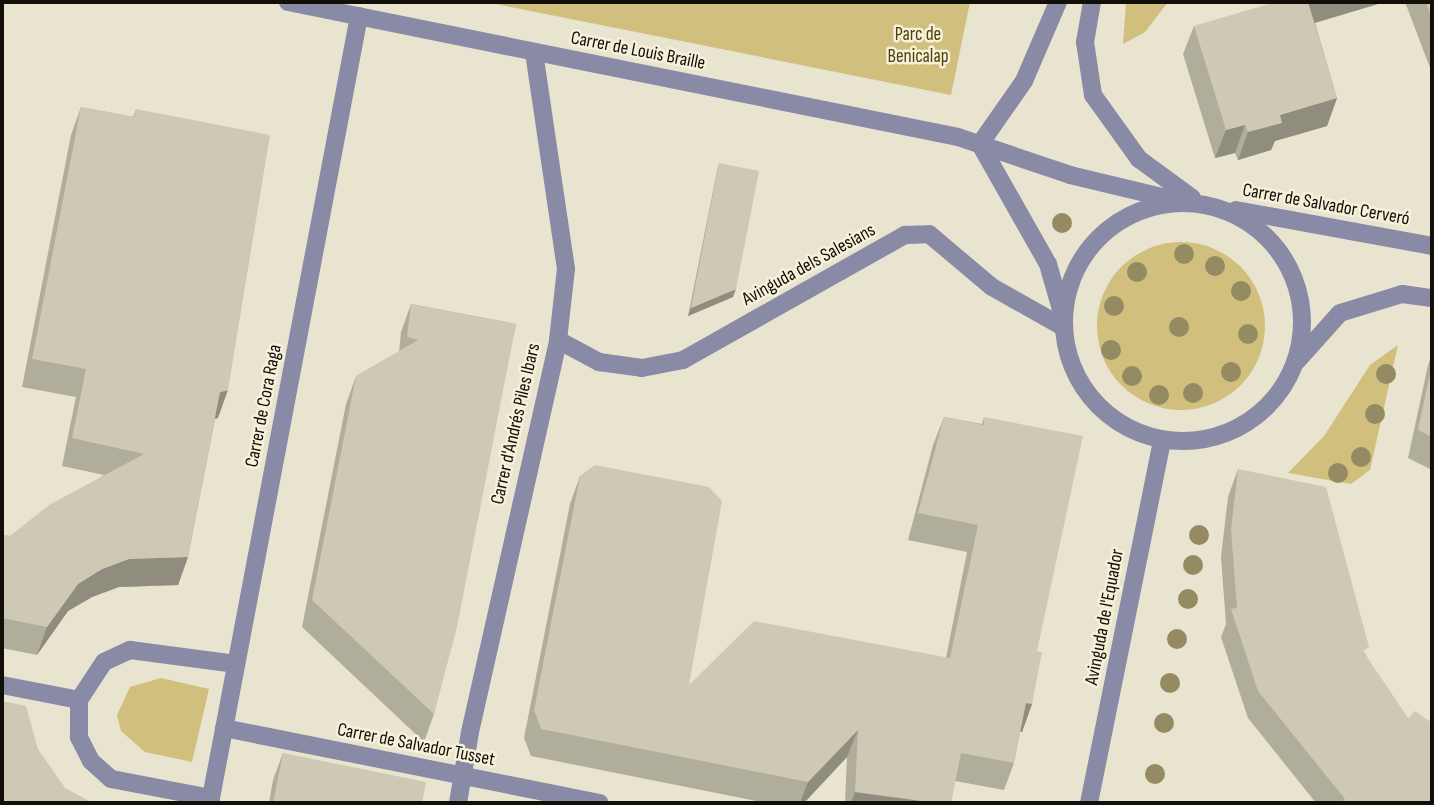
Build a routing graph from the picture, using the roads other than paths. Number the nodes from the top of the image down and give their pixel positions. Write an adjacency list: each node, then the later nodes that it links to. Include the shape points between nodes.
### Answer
1 (288, 2): 4 (street, Carrer de Louis Braille)
2 (1058, 2): 6 (street, via 1024,81)
3 (1091, 2): 8 (street, via 1085,42 1093,95 1139,159)
4 (359, 16): 5 (street, Carrer de Louis Braille); 15 (street, Carrer de Cora Raga)
5 (534, 52): 6 (street, Carrer de Louis Braille); 12 (street, Carrer d'Andrés Piles Ibars, via 566,269)
6 (980, 144): 7 (street, Carrer de Louis Braille, via 1070,174); 11 (street, via 1048,264)
7 (1183, 202): 8 (street); 11 (street, via 1136,212 1088,248 1070,280)
8 (1208, 205): 9 (street, Carrer de Salvador Cerveró); 13 (street, via 1248,222 1278,249 1296,285 1303,324)
9 (1432, 246)
10 (1432, 298): 13 (street, via 1402,294 1340,313)
11 (1063, 321): 12 (street, Avinguda dels Salesians, via 992,287 929,234 905,235 683,360 642,368 599,362); 14 (street, via 1069,358 1090,396 1131,430)
12 (558, 340): 19 (street, Carrer d'Andrés Piles Ibars)
13 (1295, 363): 14 (street, via 1256,417 1195,442)
14 (1162, 440): 23 (street, Avinguda de l'Equador)
15 (236, 664): 17 (street, via 130,650 104,662); 18 (street, Carrer de Cora Raga)
16 (2, 685): 17 (street)
17 (79, 700): 20 (street, via 79,737 91,761 111,779)
18 (224, 728): 19 (street, Carrer de Salvador Tusset); 20 (street, Carrer de Cora Raga)
19 (463, 776): 21 (street, Carrer d'Andrés Piles Ibars); 22 (street, Carrer de Salvador Tusset)
20 (211, 800)
21 (458, 803)
22 (600, 803)
23 (1090, 803)

